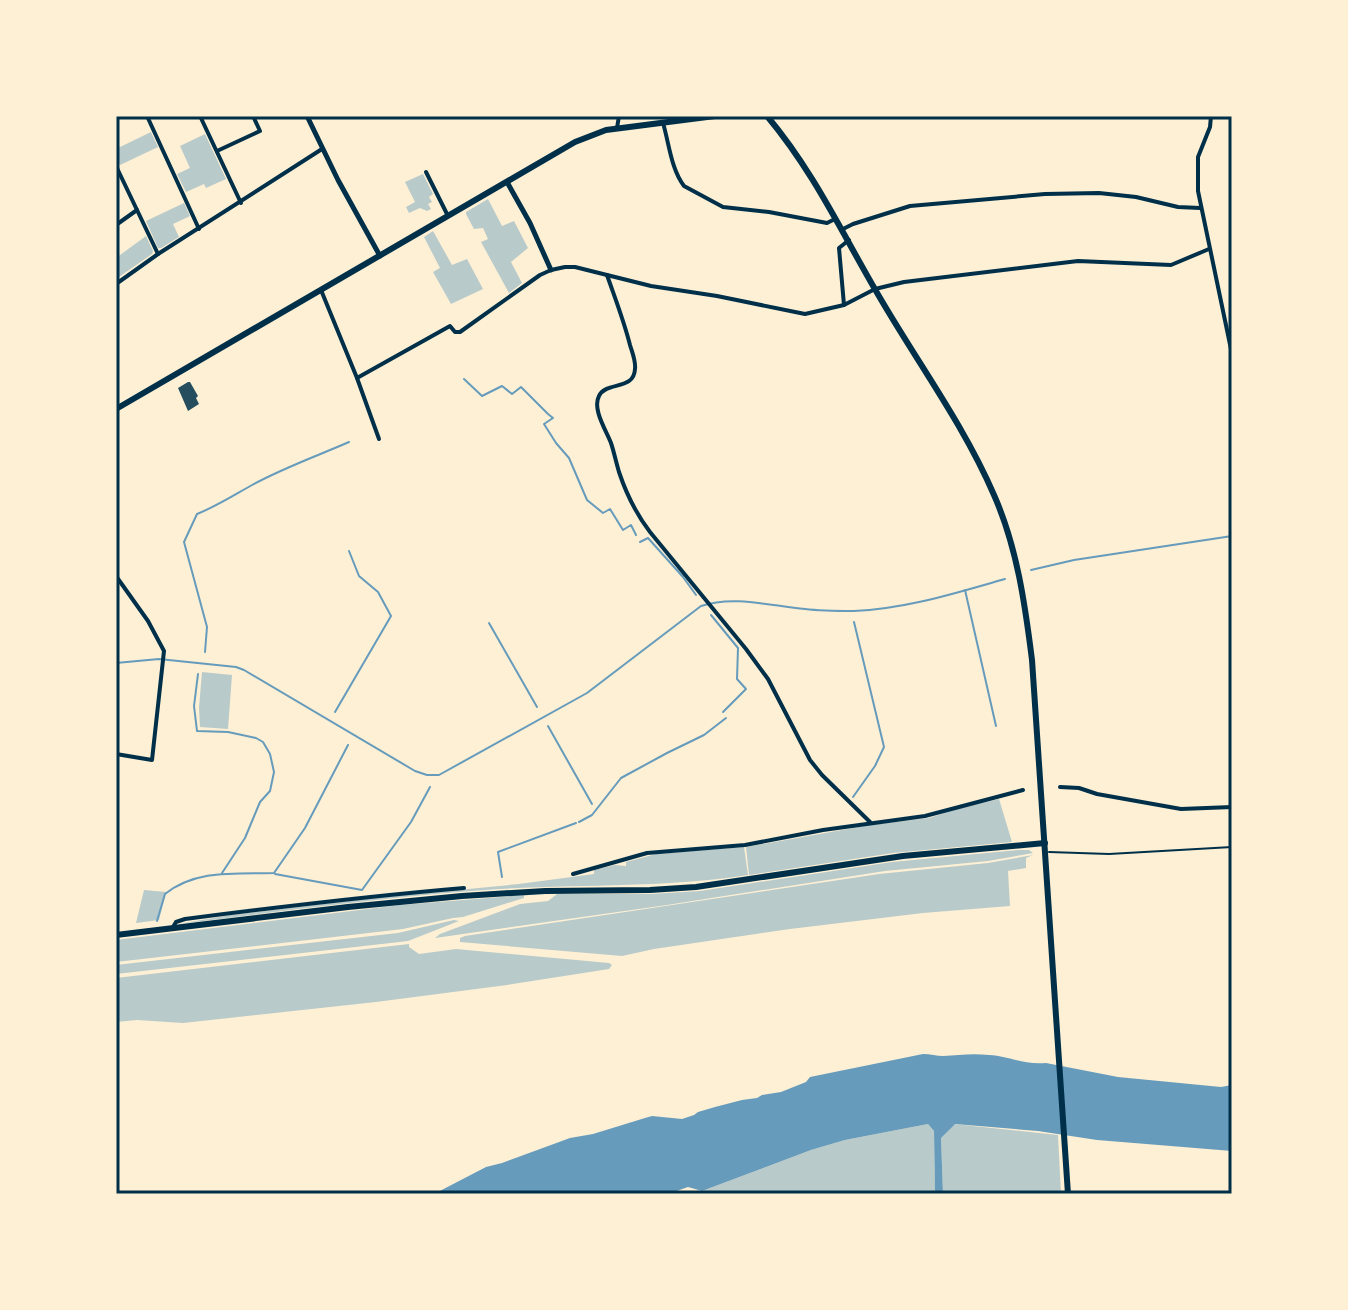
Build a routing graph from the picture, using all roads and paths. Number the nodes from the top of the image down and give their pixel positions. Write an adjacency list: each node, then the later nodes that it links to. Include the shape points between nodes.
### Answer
1 (147, 116): 22 (street)
2 (200, 116): 12 (street)
3 (253, 116): 12 (street, via 260,131)
4 (307, 116): 11 (street)
5 (619, 116): 10 (street)
6 (715, 116): 9 (main road)
7 (767, 116): 20 (main road)
8 (1211, 116): 17 (street, via 1198,157)
9 (663, 123): 10 (main road); 20 (street, via 680,181 712,202 827,223)
10 (617, 128): 15 (main road, via 575,142)
11 (322, 149): 16 (street); 27 (street)
12 (217, 151): 16 (street)
13 (116, 166): 18 (street)
14 (426, 172): 19 (street)
15 (507, 182): 19 (main road); 28 (street)
16 (241, 203): 22 (street)
17 (1200, 208): 23 (street, via 1099,193 1045,194 910,206); 25 (street)
18 (137, 210): 21 (street); 26 (street)
19 (448, 216): 27 (main road)
20 (837, 218): 23 (main road)
21 (116, 225)
22 (199, 229): 26 (street)
23 (843, 229): 24 (main road)
24 (849, 240): 31 (main road); 33 (street, via 839,248)
25 (1209, 249): 31 (street, via 1171,265 1078,261); 34 (street)
26 (158, 254): 30 (street)
27 (380, 256): 32 (main road)
28 (551, 270): 29 (street, via 575,267); 35 (street, via 460,332 450,326)
29 (607, 274): 33 (street, via 805,314); 43 (street, via 636,368 627,383 600,394 597,404 619,473 642,522 768,679 810,760)
30 (116, 284)
31 (875, 289): 33 (street); 44 (main road, via 983,471 1006,528 1032,660)
32 (321, 290): 35 (street); 36 (main road)
33 (844, 305)
34 (1232, 354)
35 (357, 378): 37 (street)
36 (116, 409)
37 (379, 439)
38 (116, 576): 39 (street, via 164,651 152,760)
39 (116, 754)
40 (1060, 787): 42 (street, via 1181,809)
41 (1023, 790): 43 (street, via 925,816)
42 (1232, 807)
43 (870, 822): 47 (street, via 745,845 647,853)
44 (1045, 843): 46 (main road); 49 (main road, via 876,860 696,887 448,897)
45 (1232, 847): 46 (path)
46 (1045, 852): 51 (main road)
47 (573, 874)
48 (464, 888): 49 (street, via 185,919)
49 (171, 929): 50 (main road)
50 (116, 935)
51 (1068, 1194)

